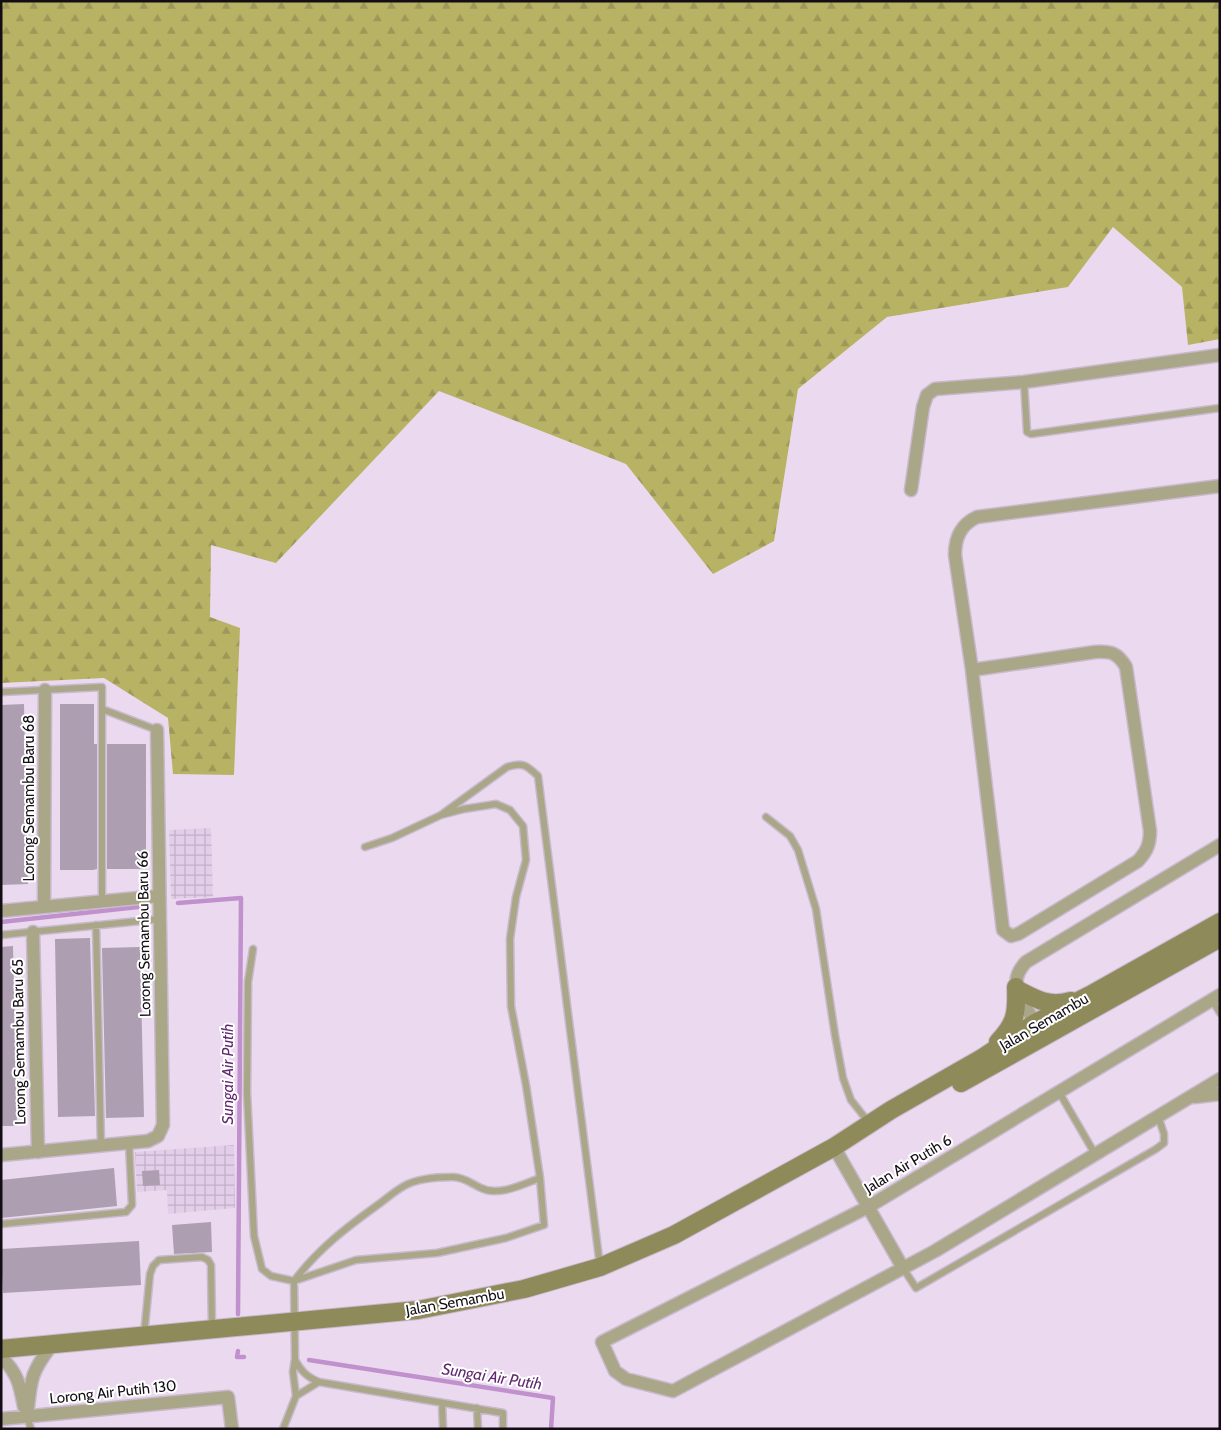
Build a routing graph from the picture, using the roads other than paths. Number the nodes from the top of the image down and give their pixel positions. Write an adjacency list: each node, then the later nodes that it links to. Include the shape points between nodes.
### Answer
1 (1220, 355): 2 (street)
2 (1024, 382): 3 (lane, via 1027,432 1031,434); 5 (street, via 935,389 927,395)
3 (1220, 408)
4 (1220, 486): 6 (street, via 969,520 958,535 955,555)
5 (911, 490)
6 (972, 670): 6 (street, via 1095,652 1114,654 1126,667 1150,843 1138,861 1011,936 1003,930)
7 (46, 690): 8 (lane); 9 (lane, via 102,687); 17 (street, Lorong Semambu Baru 68)
8 (1, 692)
9 (102, 709): 10 (lane); 16 (lane)
10 (157, 730): 15 (street, Lorong Semambu Baru 66)
11 (440, 815): 14 (lane); 46 (lane, via 496,804 510,810 523,826 526,860 510,939 512,1006); 49 (lane, via 507,768 518,764 528,767 538,776)
12 (766, 817): 39 (lane, via 790,836 798,850 816,909 843,1078 851,1100)
13 (1220, 845): 26 (street, via 1026,962 1015,978)
14 (365, 847)
15 (159, 896): 16 (street); 19 (street, Lorong Semambu Baru 66)
16 (102, 902): 17 (street)
17 (44, 907): 18 (street)
18 (1, 911)
19 (160, 919): 21 (lane); 40 (street, Lorong Semambu Baru 66, via 163,1124 158,1136 148,1142)
20 (1220, 922): 27 (main road, Jalan Semambu)
21 (96, 926): 22 (lane); 41 (lane)
22 (33, 932): 23 (lane); 43 (street, Lorong Semambu Baru 65)
23 (1, 935)
24 (1220, 938): 31 (main road, Jalan Semambu)
25 (253, 949): 51 (lane, via 248,982 247,1093 254,1236 262,1269 271,1276)
26 (1017, 989): 27 (main road, via 1050,1004); 30 (street); 33 (main road, via 1014,1022)
27 (1090, 995): 30 (main road, Jalan Semambu)
28 (1216, 997): 29 (lane); 35 (street, Jalan Air Putih 6)
29 (1220, 1013)
30 (1035, 1024): 31 (main road); 32 (main road); 33 (main road, Jalan Semambu)
31 (1055, 1031): 32 (main road, Jalan Semambu)
32 (1028, 1046): 39 (main road, Jalan Semambu, via 897,1119)
33 (982, 1058): 39 (main road, Jalan Semambu)
34 (1220, 1079): 37 (street)
35 (1059, 1092): 44 (lane); 47 (street, Jalan Air Putih 6)
36 (1220, 1094): 37 (street)
37 (1188, 1098): 38 (street)
38 (1158, 1116): 44 (street); 50 (lane, via 1164,1143 1156,1149 916,1288)
39 (870, 1125): 42 (main road, Jalan Semambu)
40 (129, 1143): 41 (street); 48 (lane, via 132,1205 126,1212)
41 (101, 1146): 43 (street)
42 (834, 1148): 47 (street); 49 (main road, Jalan Semambu, via 674,1235)
43 (38, 1152): 45 (street)
44 (1095, 1154): 50 (street)
45 (1, 1155)
46 (540, 1178): 51 (lane, via 496,1191 482,1189 456,1177 432,1178 405,1186 320,1250); 51 (lane, via 544,1225 506,1238 437,1253 356,1260)
47 (868, 1207): 50 (street); 50 (street, Jalan Air Putih 6, via 602,1342 615,1371 626,1379 674,1391)
48 (1, 1224)
49 (600, 1267): 52 (main road, Jalan Semambu, via 533,1287 445,1306)
50 (903, 1268)
51 (294, 1281): 52 (lane)
52 (294, 1323): 53 (main road, Jalan Semambu); 58 (lane)
53 (212, 1330): 54 (main road, Jalan Semambu); 54 (lane, via 211,1265 208,1260 202,1257 159,1260 150,1274)
54 (144, 1336): 55 (main road, Jalan Semambu)
55 (52, 1345): 56 (main road, Jalan Semambu); 64 (street, via 31,1376)
56 (1, 1350)
57 (1, 1357): 64 (street, via 18,1380)
58 (295, 1359): 59 (lane, via 307,1377); 60 (lane)
59 (319, 1382): 60 (lane); 61 (lane)
60 (296, 1396): 66 (lane)
61 (442, 1402): 62 (lane); 67 (lane)
62 (477, 1408): 68 (lane); 69 (lane, via 502,1412)
63 (1, 1419): 64 (street, Lorong Air Putih 130)
64 (29, 1423): 65 (street, Lorong Air Putih 130, via 228,1398)
65 (232, 1429)
66 (284, 1429)
67 (443, 1429)
68 (478, 1429)
69 (504, 1429)

